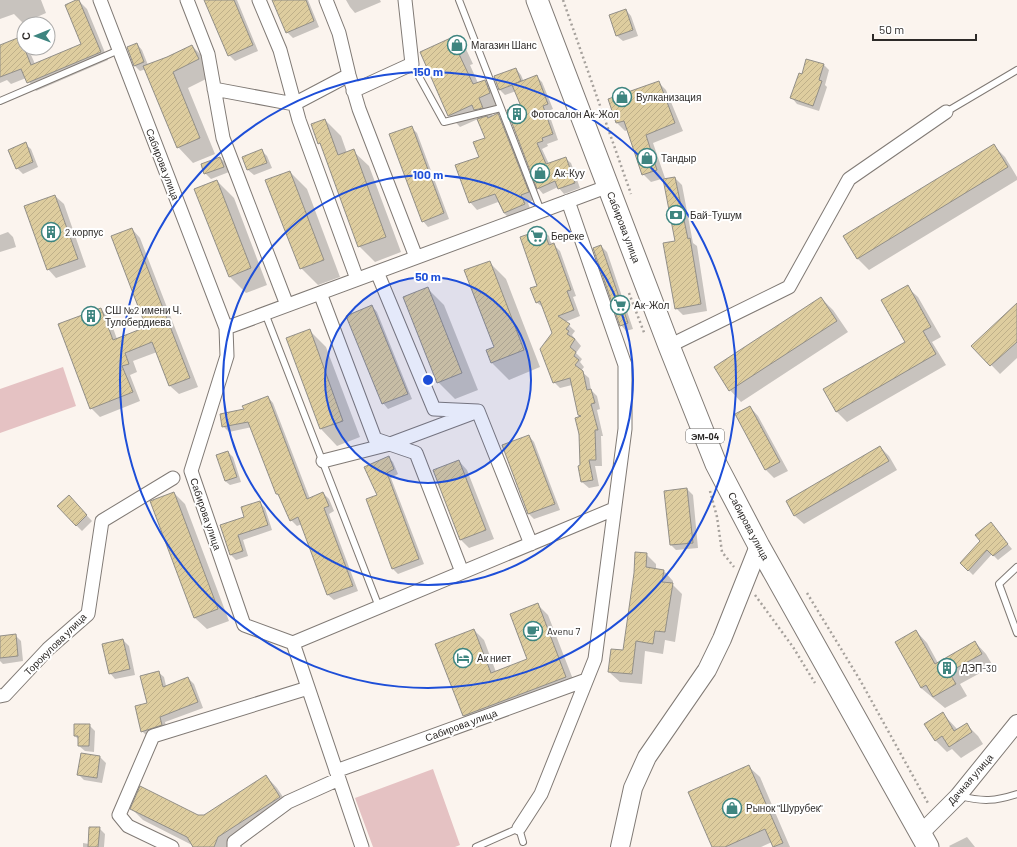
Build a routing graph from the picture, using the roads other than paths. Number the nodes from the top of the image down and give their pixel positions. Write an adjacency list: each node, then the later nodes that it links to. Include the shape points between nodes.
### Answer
1 (100, 0): 8 (street, Сабирова улица)
2 (187, 0): 12 (street, via 208,54)
3 (259, 0): 15 (street, via 280,50)
4 (326, 0): 11 (street, via 339,33)
5 (460, 0): 16 (lane)
6 (537, 0): 18 (highway, Сабирова улица / ЭМ-04)
7 (407, 1): 9 (street)
8 (119, 50): 14 (lane); 27 (street, Сабирова улица)
9 (412, 64): 13 (street); 16 (lane, via 444,122)
10 (1017, 70): 17 (lane)
11 (349, 75): 13 (street); 15 (street)
12 (214, 89): 15 (street); 25 (street, via 222,138)
13 (353, 91): 21 (street)
14 (0, 101)
15 (294, 104): 23 (street)
16 (501, 108): 20 (lane)
17 (946, 112): 28 (street, via 849,179 789,287)
18 (609, 186): 19 (street, Сабирова улица); 28 (highway, Сабирова улица / ЭМ-04)
19 (568, 201): 20 (street, Сабирова улица); 33 (street, via 625,365 625,429)
20 (541, 211): 21 (street, Сабирова улица)
21 (416, 257): 22 (street, Сабирова улица)
22 (377, 272): 23 (street, Сабирова улица); 29 (street, via 434,409)
23 (357, 279): 24 (street, Сабирова улица)
24 (320, 293): 25 (street, Сабирова улица); 30 (street, via 375,439)
25 (286, 305): 26 (street, Сабирова улица)
26 (265, 313): 27 (street, Сабирова улица); 31 (lane)
27 (226, 328): 40 (street, Сабирова улица, via 227,356 191,471 244,625)
28 (669, 346): 35 (highway, Сабирова улица / ЭМ-04, via 716,464)
29 (478, 411): 30 (street); 34 (street)
30 (390, 444): 31 (street); 37 (street, via 416,453)
31 (322, 461): 38 (lane)
32 (173, 478): 43 (street, Торокулова улица, via 102,521 88,614 48,649 5,695)
33 (614, 509): 34 (street); 41 (street, via 594,659)
34 (531, 544): 37 (street)
35 (759, 546): 49 (highway, Сабирова улица / ЭМ-04); 55 (main road, via 707,670 647,758 635,782)
36 (1017, 567): 39 (lane, via 998,584)
37 (462, 572): 38 (street)
38 (379, 607): 40 (street)
39 (1017, 633)
40 (293, 643): 42 (street)
41 (586, 680): 45 (street, Сабирова улица); 48 (street, via 541,794)
42 (308, 688): 45 (street); 51 (street, via 153,736 118,815 128,826)
43 (0, 696)
44 (1017, 723): 47 (street, Дачная улица)
45 (338, 775): 52 (street, Сабирова улица, via 288,802 234,842); 53 (street)
46 (1017, 794): 47 (lane, via 996,800)
47 (958, 796): 49 (street, Дачная улица, via 936,817)
48 (519, 828): 50 (lane); 54 (lane)
49 (924, 840)
50 (523, 842)
51 (172, 847)
52 (234, 847)
53 (362, 847)
54 (476, 847)
55 (620, 847)

